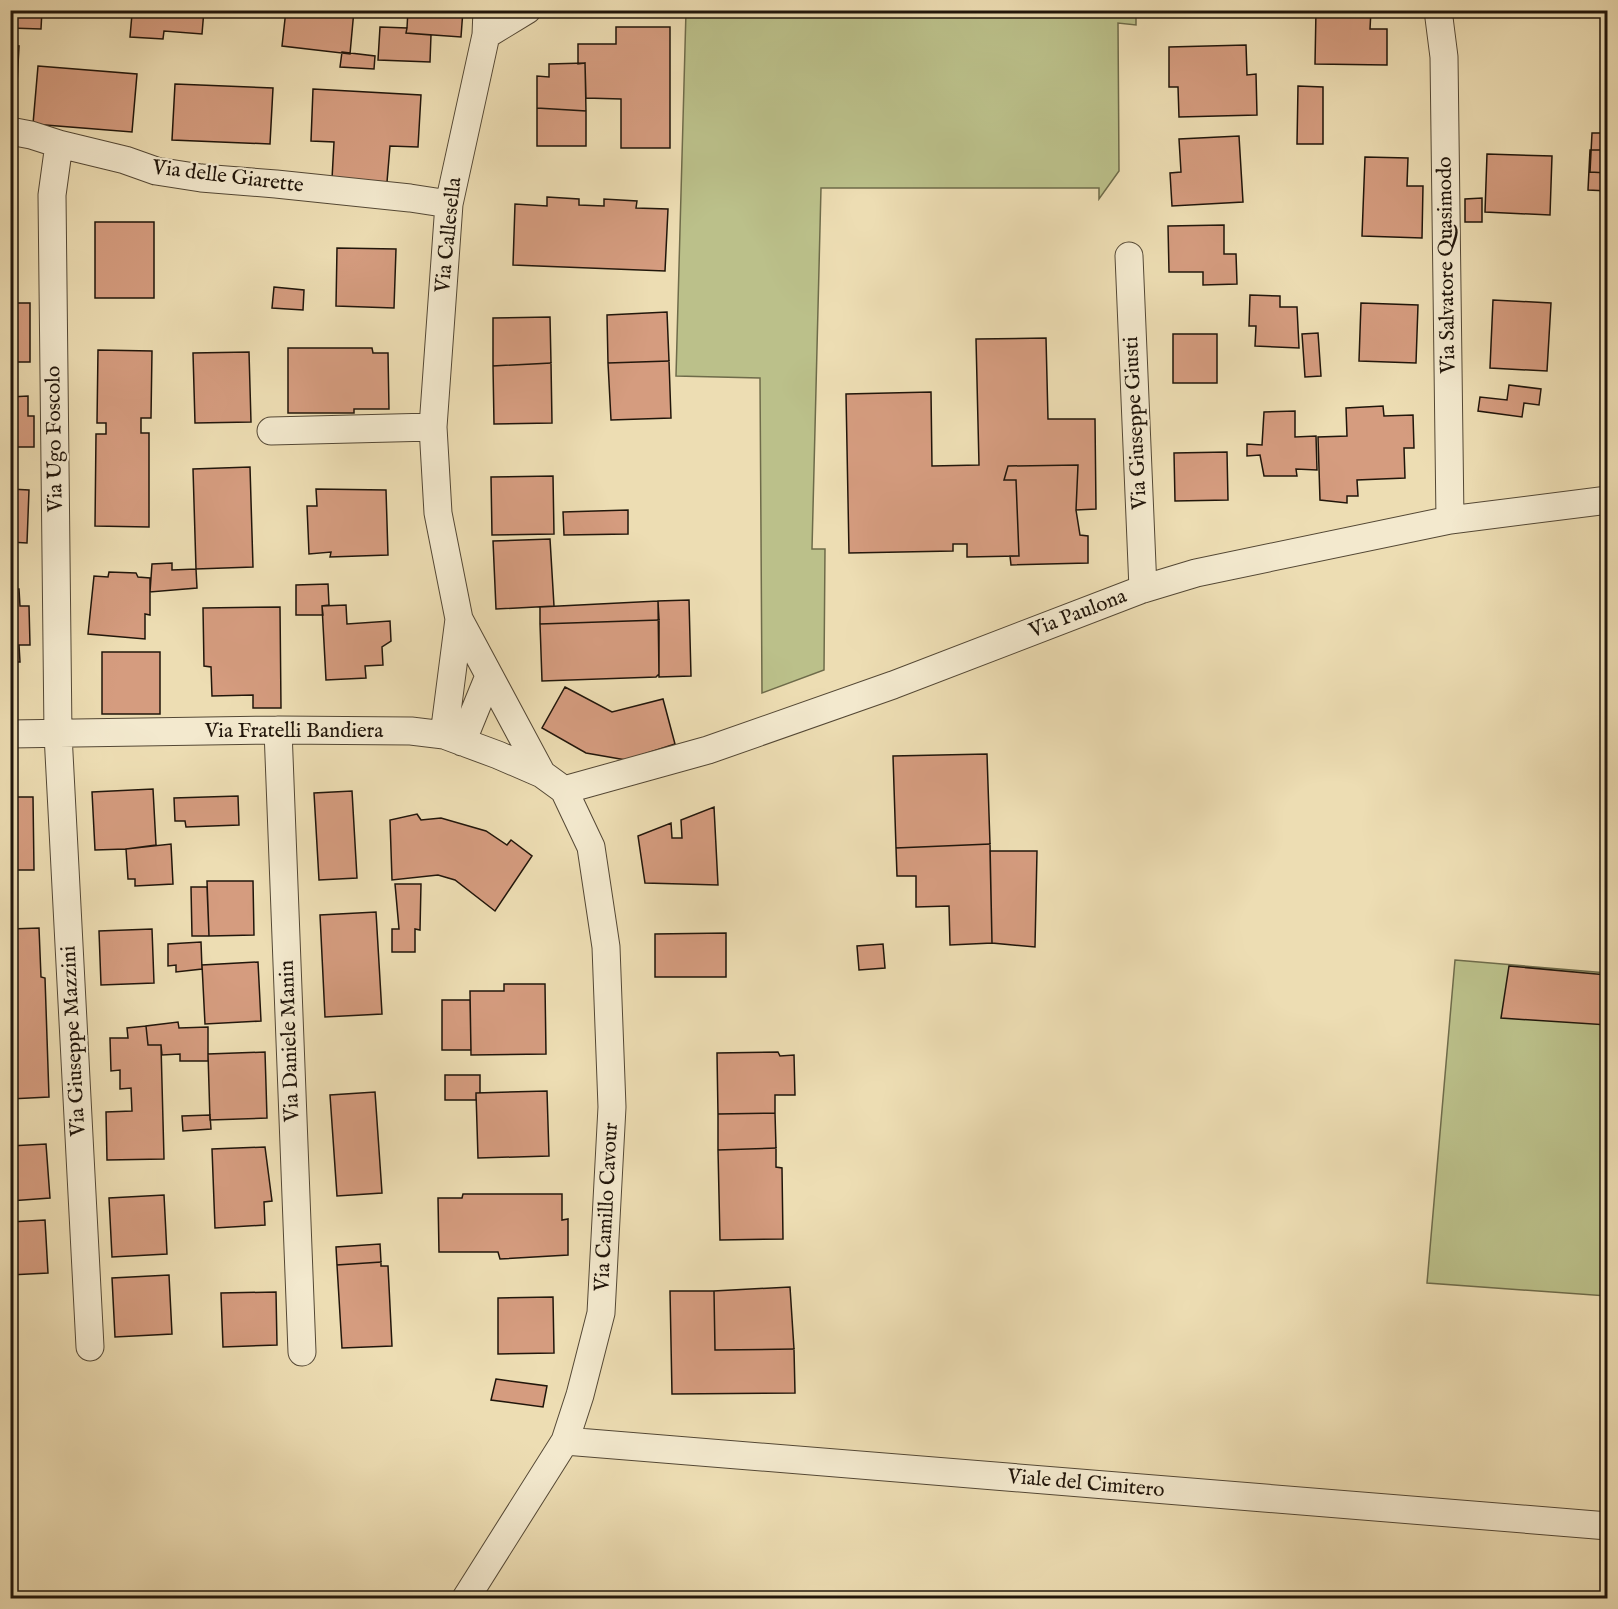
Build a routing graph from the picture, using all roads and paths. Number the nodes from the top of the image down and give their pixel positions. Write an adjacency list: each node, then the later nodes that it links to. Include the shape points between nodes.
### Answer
1 (527, 10): 3 (street)
2 (1438, 10): 11 (street, Via Salvatore Quasimodo, via 1444,57)
3 (486, 23): 6 (street, Via Callesella)
4 (10, 131): 5 (street, Via delle Giarette)
5 (58, 144): 6 (street, Via delle Giarette, via 156,171 201,178); 17 (street, Via Ugo Foscolo, via 52,195)
6 (448, 204): 8 (street, Via Callesella)
7 (1129, 256): 12 (street, Via Giuseppe Giusti)
8 (433, 427): 9 (street); 13 (street, Via Callesella, via 438,513)
9 (271, 431)
10 (1608, 500): 11 (street, Via Paulona)
11 (1450, 520): 12 (street, Via Paulona, via 1196,573)
12 (1143, 589): 20 (street, Via Paulona, via 708,750)
13 (459, 619): 14 (street, Via Callesella); 18 (street, Via Callesella)
14 (489, 676): 18 (street); 19 (street, Via Callesella)
15 (278, 730): 17 (street, Via Fratelli Bandiera); 18 (street, Via Fratelli Bandiera, via 411,731); 22 (street, Via Daniele Manin)
16 (10, 734): 17 (street, Via Fratelli Bandiera)
17 (58, 734): 21 (street, Via Giuseppe Mazzini)
18 (453, 739): 19 (street, Via Fratelli Bandiera)
19 (542, 774): 20 (street, Via Fratelli Bandiera)
20 (564, 790): 23 (street, Via Camillo Cavour, via 591,847 606,947 612,1107 601,1313)
21 (90, 1347)
22 (302, 1352)
23 (565, 1441): 24 (street, Viale del Cimitero); 25 (street, Via Camillo Cavour)
24 (1608, 1526)
25 (466, 1599)

